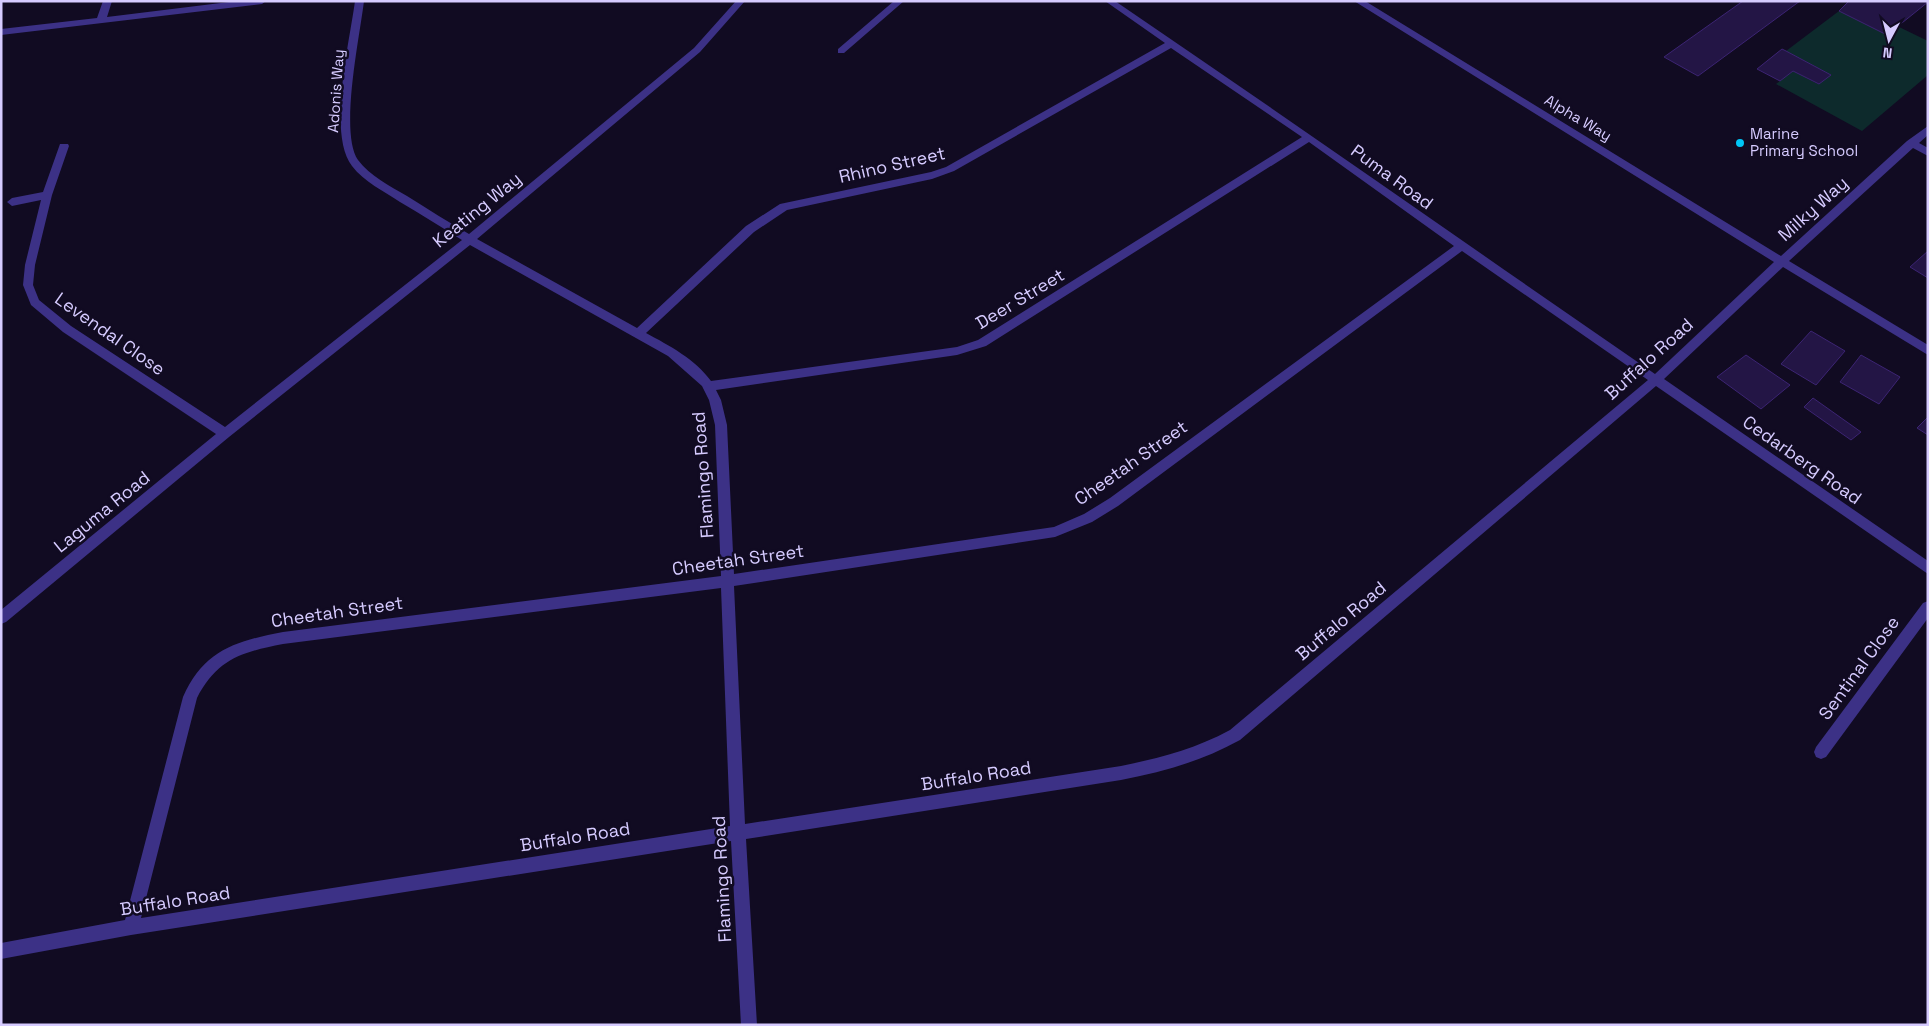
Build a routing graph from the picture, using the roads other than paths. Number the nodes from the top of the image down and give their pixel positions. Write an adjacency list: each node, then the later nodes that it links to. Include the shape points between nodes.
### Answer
1 (108, 1): 8 (street)
2 (262, 1): 8 (street)
3 (360, 1): 19 (street, Adonis Way, via 346,105 351,157 364,173)
4 (740, 1): 19 (street, Keating Way, via 697,50)
5 (900, 1): 11 (street)
6 (1109, 1): 10 (street, Puma Road)
7 (1358, 1): 21 (street, Alpha Way)
8 (101, 20): 9 (street)
9 (1, 32)
10 (1171, 44): 13 (street, Puma Road); 22 (street, Rhino Street, via 950,169 784,207 750,229)
11 (841, 51)
12 (1928, 128): 14 (street, Milky Way)
13 (1310, 137): 20 (street, Puma Road); 25 (street, Deer Street, via 982,343 957,351)
14 (1911, 144): 16 (street); 21 (street, Milky Way)
15 (64, 146): 17 (street, Levendal Close)
16 (1928, 153)
17 (47, 195): 18 (street); 26 (street, Levendal Close, via 30,265 28,285 35,302 67,329)
18 (12, 202)
19 (469, 240): 22 (street, Flamingo Road); 26 (street, Keating Way)
20 (1462, 246): 24 (street, Puma Road); 28 (street, Cheetah Street, via 1088,518 1055,532)
21 (1782, 261): 23 (street, Milky Way); 24 (street, Buffalo Road)
22 (638, 334): 25 (street, Flamingo Road, via 672,353)
23 (1928, 351)
24 (1656, 380): 27 (street, Cedarberg Road); 32 (street, Buffalo Road, via 1235,735 1209,750 1176,763 1121,773)
25 (710, 386): 28 (street, Flamingo Road, via 718,403 721,425)
26 (225, 434): 30 (street, Laguma Road)
27 (1928, 568)
28 (728, 581): 32 (street, Flamingo Road); 33 (street, Cheetah Street, via 283,638 254,643 227,654 207,669 190,697)
29 (1928, 607): 31 (street, Sentinal Close)
30 (1, 618)
31 (1821, 752)
32 (738, 831): 33 (street, Buffalo Road); 35 (street, Flamingo Road)
33 (132, 926): 34 (street, Buffalo Road)
34 (1, 951)
35 (749, 1025)

